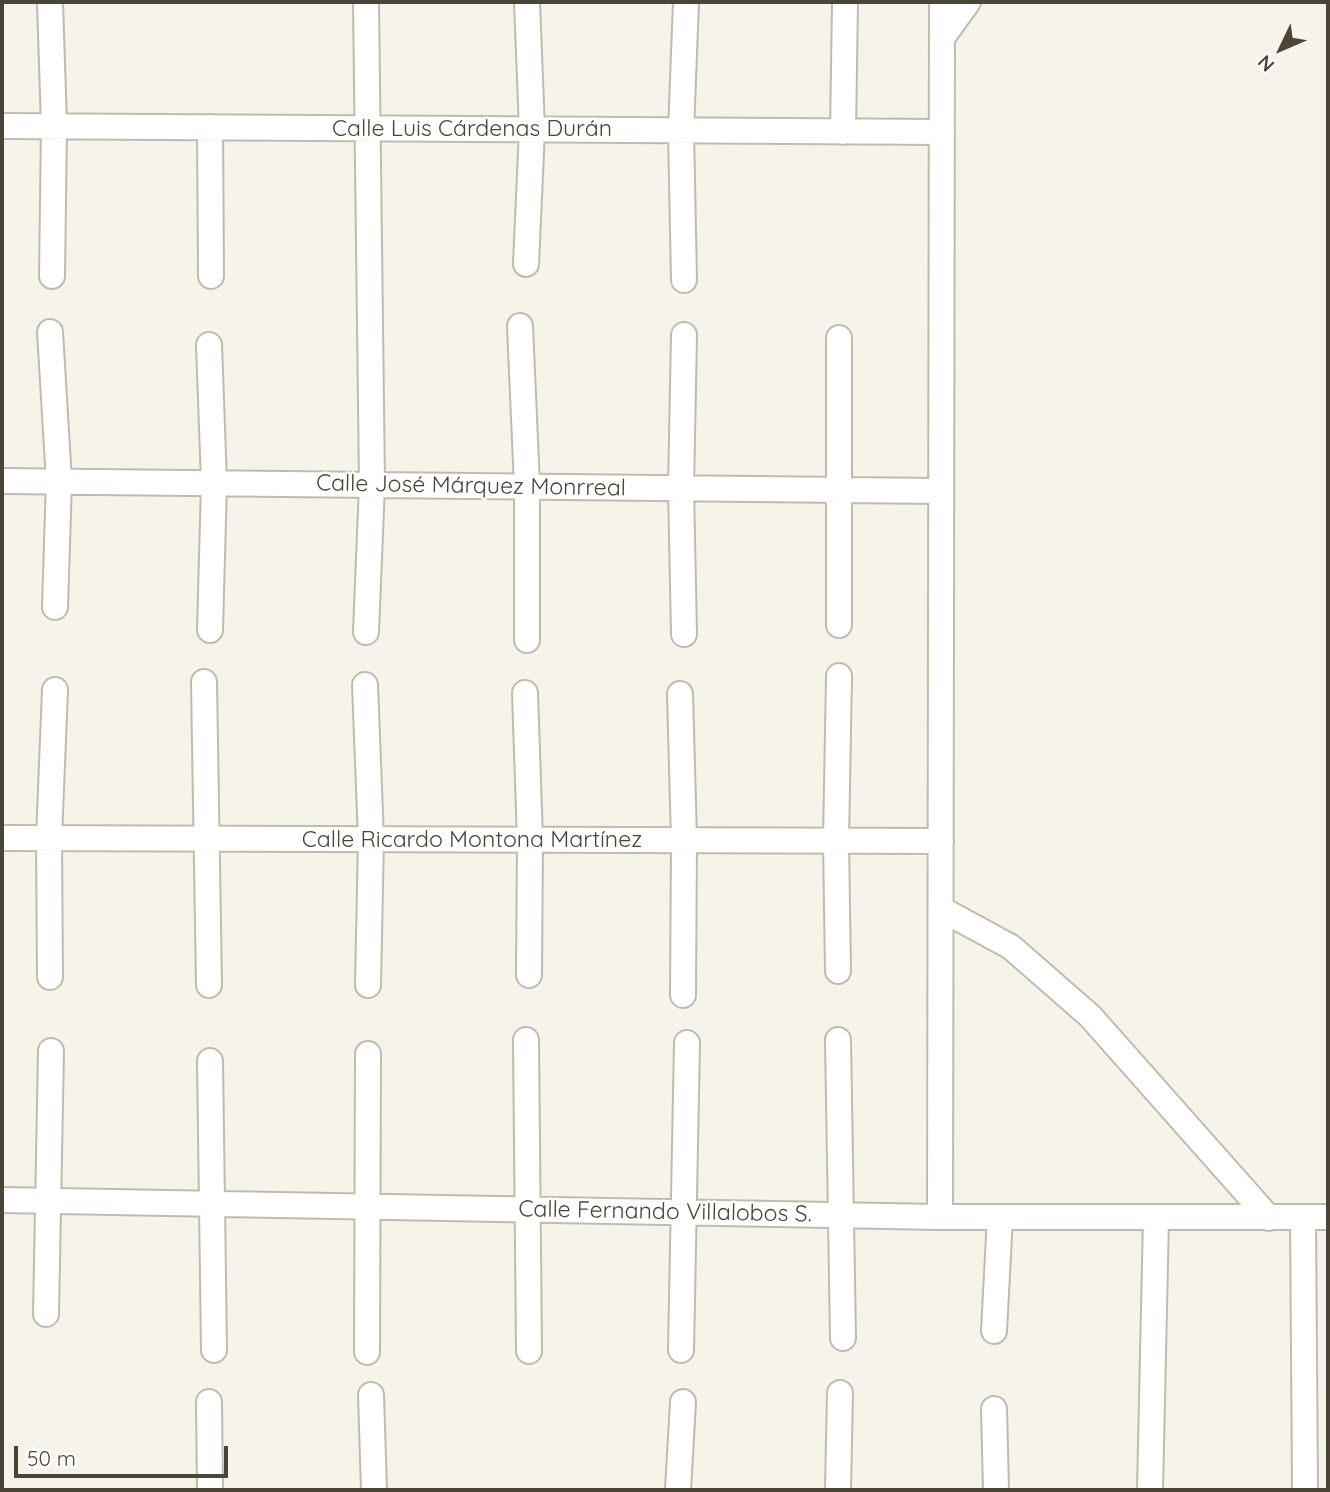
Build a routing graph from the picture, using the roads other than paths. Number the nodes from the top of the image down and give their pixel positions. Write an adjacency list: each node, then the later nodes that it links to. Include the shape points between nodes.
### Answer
1 (50, 2): 10 (street)
2 (366, 2): 12 (street)
3 (527, 2): 13 (street)
4 (686, 2): 14 (street)
5 (845, 2): 15 (street)
6 (942, 2): 8 (street)
7 (968, 2): 8 (street)
8 (942, 38): 16 (street)
9 (2, 126): 10 (street, Calle Luis Cárdenas Durán)
10 (54, 126): 11 (street, Calle Luis Cárdenas Durán); 18 (street)
11 (210, 128): 12 (street, Calle Luis Cárdenas Durán); 19 (street)
12 (367, 128): 13 (street, Calle Luis Cárdenas Durán); 29 (street)
13 (532, 130): 14 (street, Calle Luis Cárdenas Durán); 17 (street)
14 (681, 131): 15 (street, Calle Luis Cárdenas Durán); 20 (street)
15 (843, 132): 16 (street, Calle Luis Cárdenas Durán)
16 (942, 132): 33 (street)
17 (526, 264)
18 (52, 276)
19 (211, 276)
20 (684, 280)
21 (520, 326): 30 (street)
22 (50, 332): 27 (street)
23 (684, 335): 31 (street)
24 (839, 338): 32 (street)
25 (209, 345): 28 (street)
26 (2, 481): 27 (street, Calle José Márquez Monrreal)
27 (59, 481): 28 (street, Calle José Márquez Monrreal); 34 (street)
28 (214, 483): 29 (street, Calle José Márquez Monrreal); 36 (street)
29 (372, 485): 30 (street, Calle José Márquez Monrreal); 37 (street)
30 (527, 486): 31 (street, Calle José Márquez Monrreal); 39 (street)
31 (681, 488): 32 (street, Calle José Márquez Monrreal); 38 (street)
32 (838, 489): 33 (street, Calle José Márquez Monrreal); 35 (street)
33 (940, 491): 53 (street)
34 (55, 607)
35 (839, 625)
36 (210, 630)
37 (366, 632)
38 (684, 634)
39 (527, 640)
40 (839, 676): 52 (street)
41 (204, 682): 48 (street)
42 (365, 685): 49 (street)
43 (55, 690): 47 (street)
44 (525, 693): 50 (street)
45 (680, 694): 51 (street)
46 (2, 838): 47 (street, Calle Ricardo Montona Martínez)
47 (49, 838): 48 (street, Calle Ricardo Montona Martínez); 57 (street)
48 (206, 838): 49 (street, Calle Ricardo Montona Martínez); 58 (street)
49 (371, 839): 50 (street, Calle Ricardo Montona Martínez); 59 (street)
50 (530, 840): 51 (street, Calle Ricardo Montona Martínez); 56 (street)
51 (684, 840): 52 (street, Calle Ricardo Montona Martínez); 60 (street)
52 (836, 841): 53 (street, Calle Ricardo Montona Martínez); 55 (street)
53 (941, 841): 54 (street)
54 (941, 909): 74 (street); 79 (street, via 1011,947 1090,1016)
55 (838, 971)
56 (529, 975)
57 (50, 977)
58 (209, 985)
59 (368, 985)
60 (683, 995)
61 (526, 1040): 71 (street)
62 (838, 1040): 73 (street)
63 (687, 1043): 72 (street)
64 (51, 1051): 68 (street)
65 (368, 1054): 70 (street)
66 (209, 1061): 69 (street)
67 (2, 1200): 68 (street, Calle Fernando Villalobos S.)
68 (48, 1201): 69 (street, Calle Fernando Villalobos S.); 80 (street)
69 (211, 1204): 70 (street, Calle Fernando Villalobos S.); 83 (street)
70 (366, 1207): 71 (street, Calle Fernando Villalobos S.); 86 (street)
71 (529, 1209): 72 (street, Calle Fernando Villalobos S.); 85 (street)
72 (683, 1213): 73 (street, Calle Fernando Villalobos S.); 84 (street)
73 (842, 1215): 74 (street, Calle Fernando Villalobos S.); 82 (street)
74 (940, 1217): 75 (street, Calle Fernando Villalobos S.)
75 (1000, 1217): 78 (street, Calle Fernando Villalobos S.); 81 (street)
76 (1303, 1217): 77 (street, Calle Fernando Villalobos S.); 79 (street, Calle Fernando Villalobos S.); 98 (street)
77 (1328, 1217)
78 (1156, 1218): 79 (street, Calle Fernando Villalobos S.); 97 (street)
79 (1269, 1218)
80 (46, 1314)
81 (994, 1331)
82 (843, 1338)
83 (214, 1350)
84 (681, 1350)
85 (529, 1351)
86 (367, 1352)
87 (840, 1393): 95 (street)
88 (371, 1395): 93 (street)
89 (209, 1402): 92 (street)
90 (682, 1402): 94 (street)
91 (994, 1409): 96 (street)
92 (210, 1490)
93 (374, 1490)
94 (678, 1490)
95 (838, 1490)
96 (996, 1490)
97 (1150, 1490)
98 (1306, 1490)

